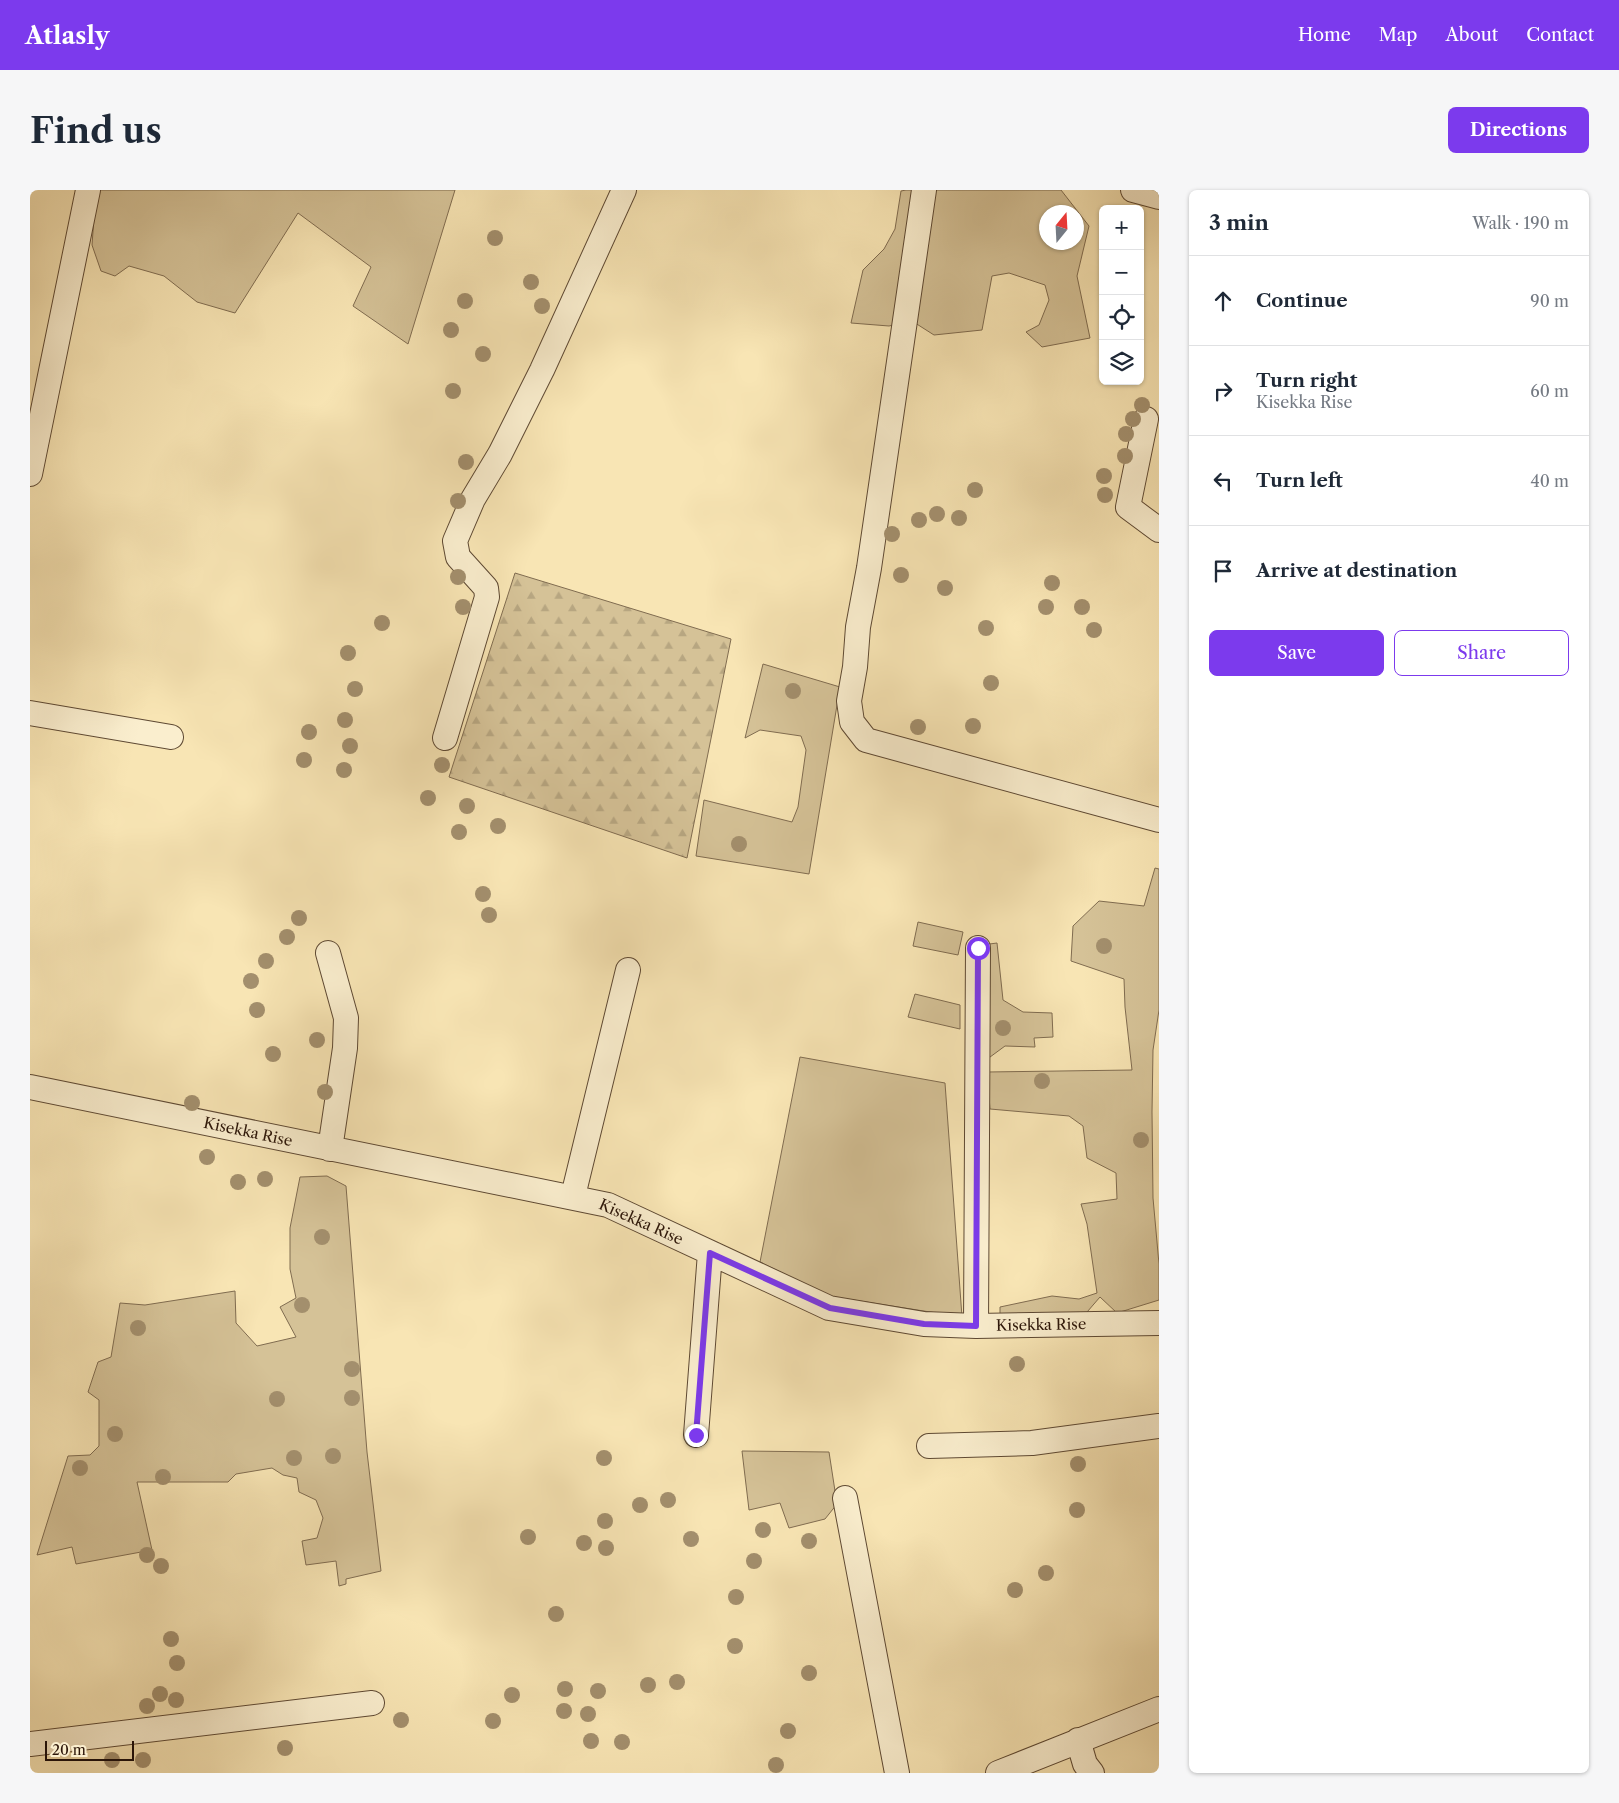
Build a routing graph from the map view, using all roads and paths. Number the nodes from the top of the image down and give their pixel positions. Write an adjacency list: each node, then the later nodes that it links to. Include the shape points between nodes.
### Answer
1 (88, 190): 7 (street)
2 (624, 190): 11 (street, via 542,370 500,454 473,499 455,541 458,557 486,588 487,597)
3 (924, 190): 12 (street, via 858,626 849,701 852,722 866,740)
4 (1133, 190): 5 (street)
5 (1159, 197)
6 (1146, 420): 8 (street, via 1128,507)
7 (30, 474)
8 (1159, 530)
9 (30, 713): 10 (street)
10 (172, 737)
11 (445, 738)
12 (1159, 820)
13 (978, 948): 21 (street)
14 (328, 953): 17 (street, via 346,1018 345,1048)
15 (628, 970): 18 (street)
16 (30, 1087): 17 (street, Kisekka Rise)
17 (330, 1149): 18 (street, Kisekka Rise)
18 (573, 1196): 19 (street, Kisekka Rise, via 608,1205)
19 (710, 1253): 21 (street, Kisekka Rise, via 830,1308 924,1324); 23 (street)
20 (1159, 1323): 21 (street, Kisekka Rise)
21 (976, 1326)
22 (1159, 1426): 24 (street, via 1032,1443)
23 (696, 1435)
24 (929, 1446)
25 (844, 1498): 30 (street)
26 (372, 1703): 29 (street)
27 (1159, 1709): 28 (street)
28 (1078, 1740): 31 (street); 32 (street, via 1085,1764)
29 (30, 1744)
30 (897, 1773)
31 (998, 1773)
32 (1092, 1773)

